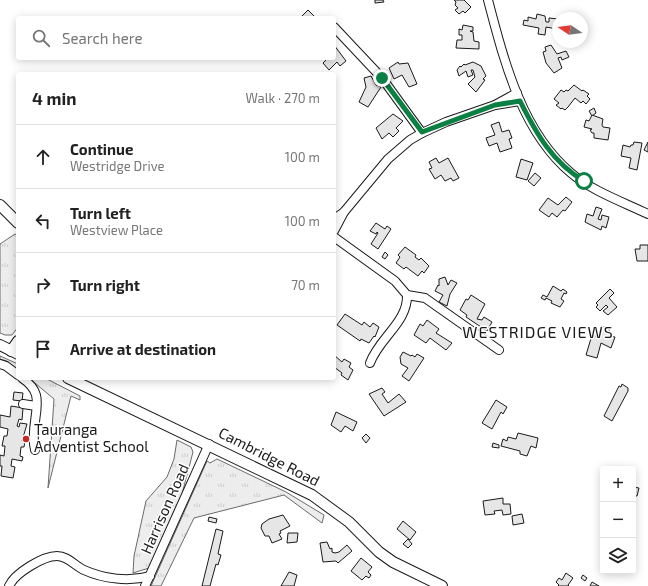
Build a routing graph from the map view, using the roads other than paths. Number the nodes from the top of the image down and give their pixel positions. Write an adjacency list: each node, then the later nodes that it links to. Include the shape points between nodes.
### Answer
1 (488, 0): 3 (street, via 500,46)
2 (336, 29): 4 (street, via 382,78)
3 (518, 97): 4 (street); 7 (street, via 549,152 571,173 596,189)
4 (422, 132): 6 (street, via 388,159)
5 (0, 206): 9 (main road)
6 (344, 212): 8 (street); 10 (street)
7 (648, 214)
8 (336, 218)
9 (16, 221)
10 (336, 227)
11 (336, 238): 12 (street, via 395,281)
12 (407, 294): 14 (street, via 425,298); 16 (street, via 404,312)
13 (0, 345): 15 (main road)
14 (499, 350)
15 (14, 353)
16 (370, 363)
17 (0, 364): 18 (street)
18 (16, 374)
19 (25, 380): 22 (street, via 36,395)
20 (72, 380): 23 (main road, Cambridge Road)
21 (23, 404): 22 (street)
22 (36, 406): 24 (street, via 33,432)
23 (209, 444): 25 (street, Harrison Road); 28 (main road, Cambridge Road, via 312,495 349,522 379,552 393,562)
24 (35, 450)
25 (150, 576): 26 (street, via 131,580 101,576 83,570 67,558 57,556 21,570); 27 (street, Harrison Road)
26 (9, 586)
27 (145, 586)
28 (442, 586)

